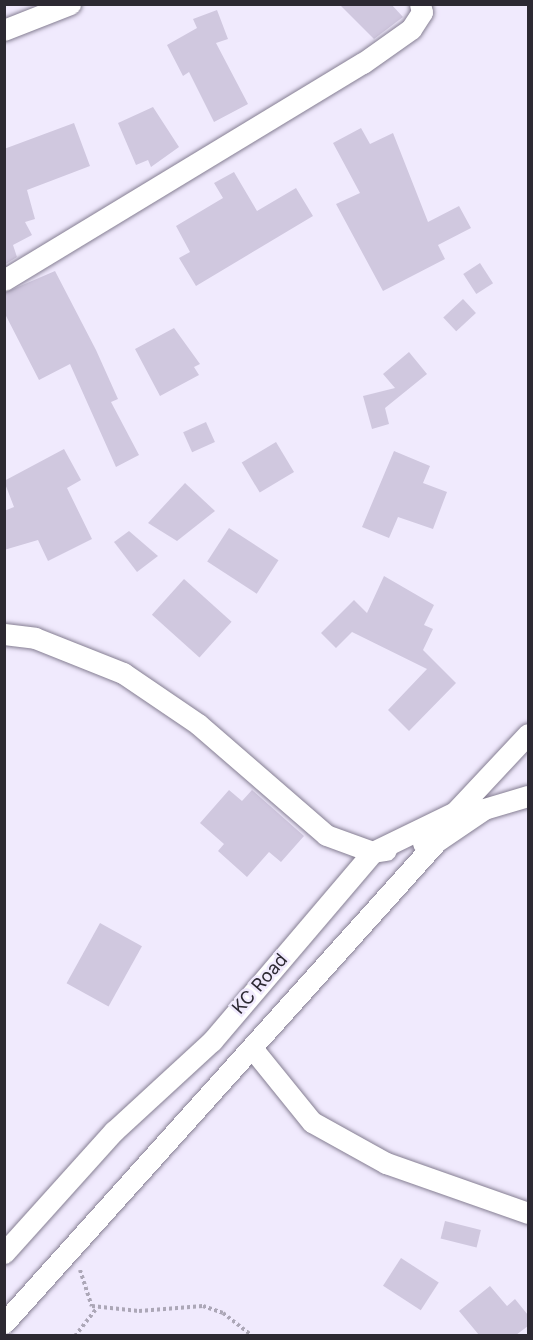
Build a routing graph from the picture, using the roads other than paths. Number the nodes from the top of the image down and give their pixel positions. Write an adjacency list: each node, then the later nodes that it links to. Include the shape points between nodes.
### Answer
1 (70, 4): 3 (street)
2 (420, 4): 4 (street, via 411,29 363,63)
3 (4, 30)
4 (4, 280)
5 (4, 634): 9 (street, via 35,638 123,673 198,724 326,835)
6 (528, 734): 9 (street, KC Road, via 455,812)
7 (528, 796): 8 (street, via 484,809)
8 (437, 841): 9 (street); 10 (street)
9 (373, 852): 12 (street, KC Road, via 212,1041 114,1131)
10 (252, 1048): 11 (street, via 312,1122 386,1163); 13 (street)
11 (528, 1213)
12 (4, 1253)
13 (4, 1323)

